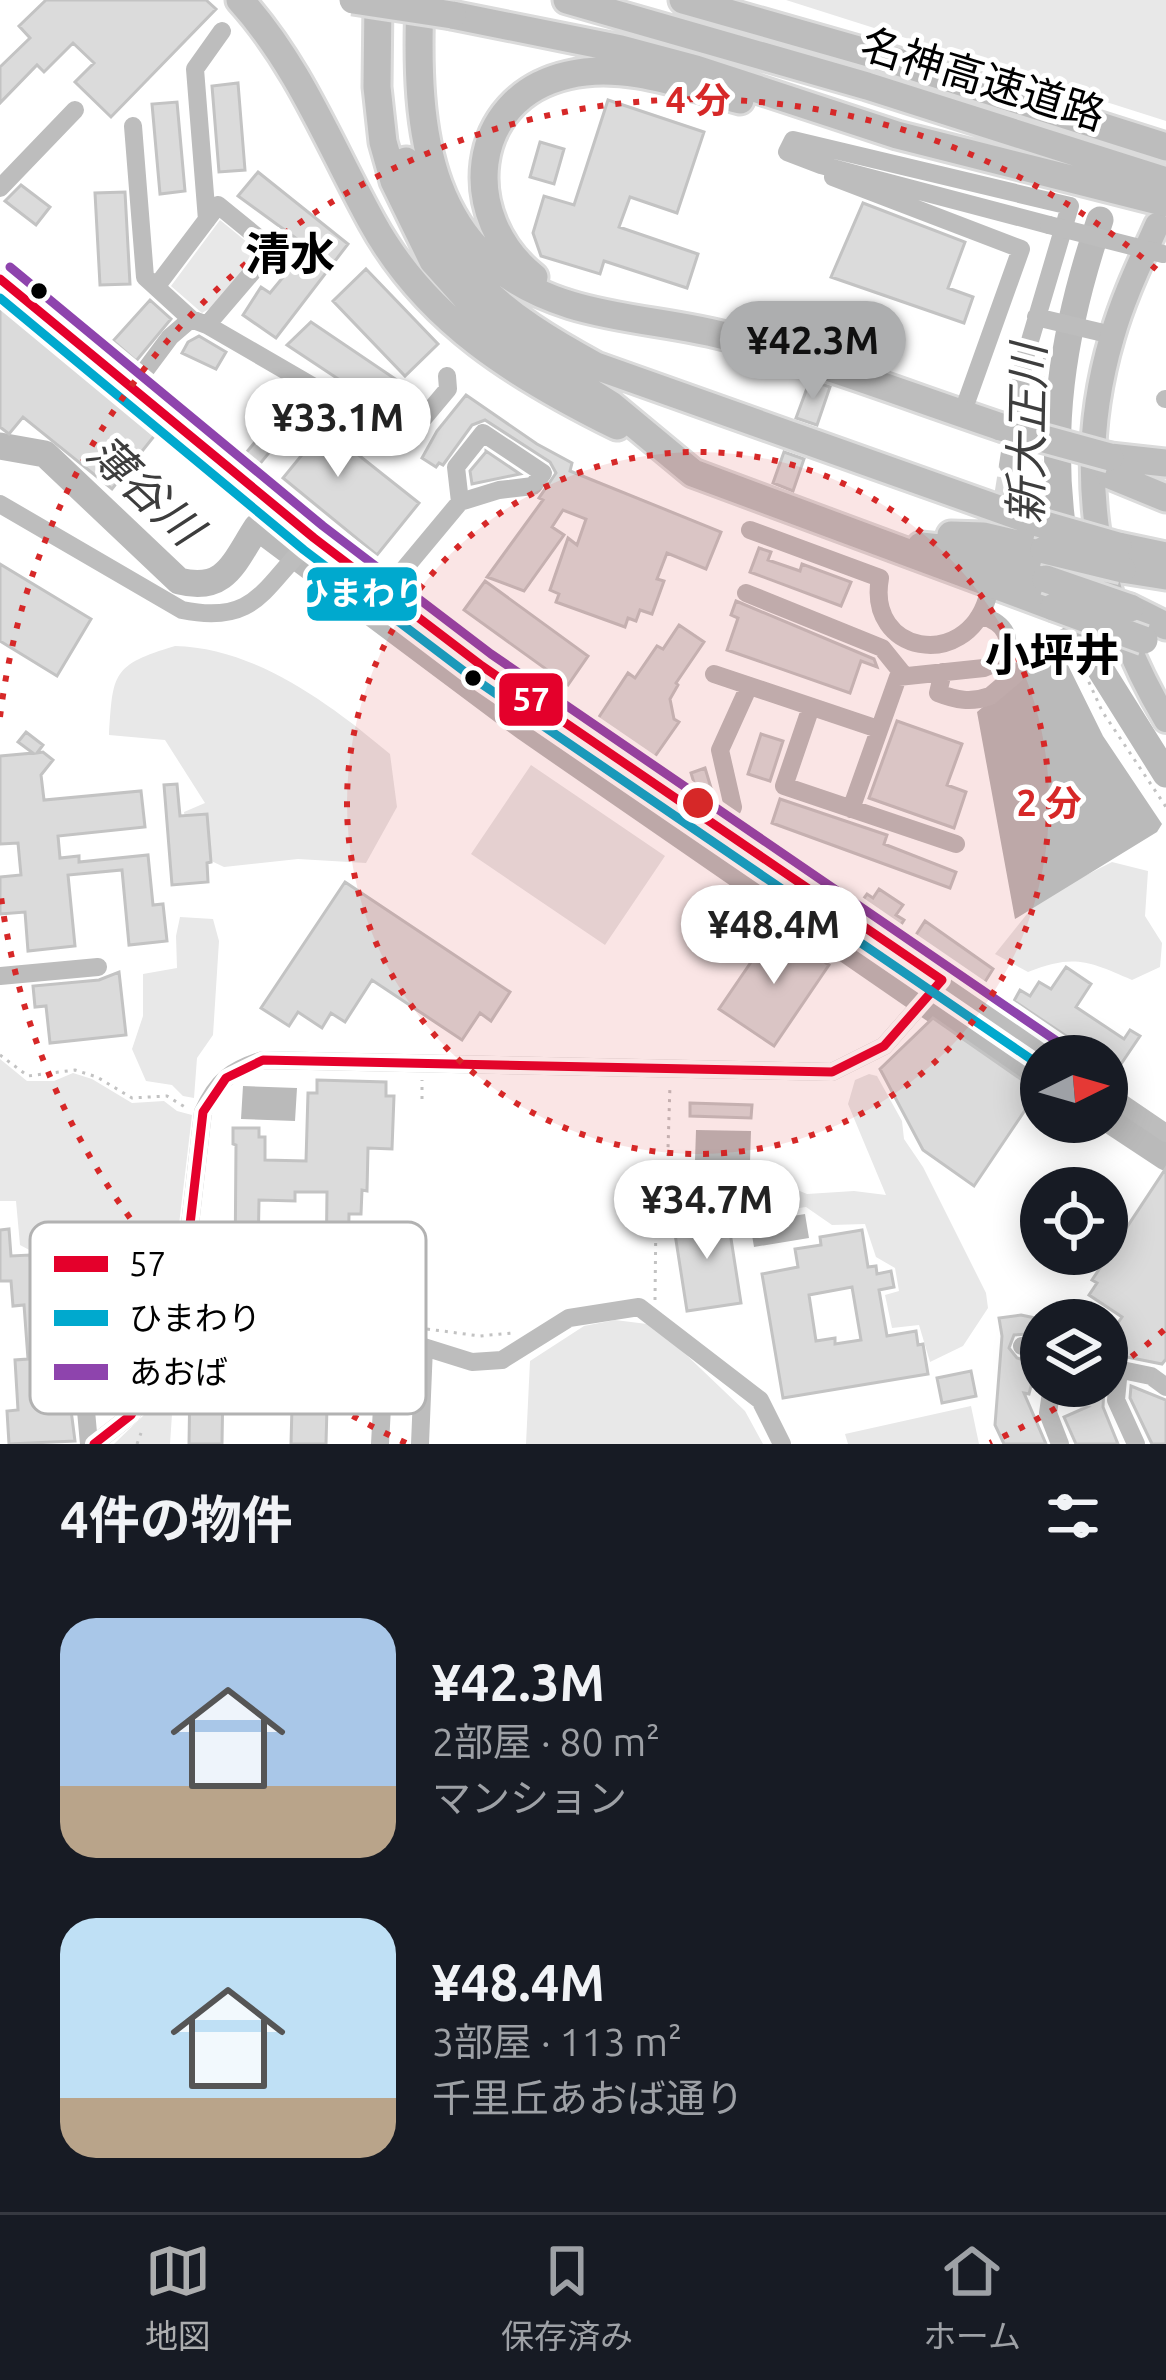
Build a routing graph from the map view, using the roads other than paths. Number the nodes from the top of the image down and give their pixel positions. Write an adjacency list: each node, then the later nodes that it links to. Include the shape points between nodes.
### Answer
1 (240, 0): 28 (highway, via 290,65 374,226 420,291 497,361)
2 (353, 0): 11 (highway, bridge, via 677,64)
3 (378, 0): 28 (highway, via 387,161 434,261 502,334)
4 (396, 0): 38 (highway, via 394,85 408,167 449,249 501,308 596,366)
5 (420, 0): 22 (highway, via 424,143 464,233 496,267 535,291)
6 (567, 0): 14 (highway, 名神高速道路)
7 (695, 3): 12 (highway, 名神高速道路)
8 (222, 31): 17 (street, via 195,70)
9 (74, 110): 15 (street)
10 (133, 126): 20 (street, via 145,277)
11 (897, 134): 16 (highway); 22 (highway, via 621,72 566,75 532,90 507,113 485,159 484,199 498,238 520,266 554,288)
12 (1166, 147)
13 (821, 165): 18 (street, bridge); 21 (street, via 787,152 793,140 1070,206); 27 (street, via 836,181 1021,249)
14 (1166, 181)
15 (0, 188)
16 (1162, 214): 24 (main road)
17 (207, 220): 20 (street); 23 (street, via 218,205 272,249)
18 (1164, 254)
19 (0, 279): 26 (street)
20 (156, 287): 23 (street)
21 (1044, 319): 24 (street); 30 (street, via 1024,361)
22 (652, 320): 27 (highway, via 730,337)
23 (199, 322): 25 (street, via 395,434 412,432 448,389); 26 (street, via 170,337)
24 (1112, 335): 51 (main road, via 1098,394 1094,521 1127,646)
25 (447, 376)
26 (132, 388): 37 (street)
27 (962, 414): 31 (highway, bridge)
28 (658, 446): 36 (highway, via 710,481)
29 (1166, 463): 31 (highway)
30 (1008, 465)
31 (1110, 466): 32 (highway)
32 (1166, 499)
33 (460, 502): 33 (street, via 533,486 543,473 483,434 456,467); 42 (street)
34 (0, 503): 37 (street, via 182,610 212,616 257,598)
35 (750, 530): 46 (street, via 880,578 880,611 908,640 948,643 966,634 984,608 1006,631 1001,661)
36 (863, 537): 38 (highway, via 970,534); 45 (highway, bridge)
37 (314, 538): 42 (street)
38 (1043, 551): 40 (highway, bridge); 45 (highway, bridge, via 1130,608)
39 (1166, 556): 40 (highway)
40 (1120, 558): 41 (highway)
41 (1166, 576)
42 (385, 592): 54 (street)
43 (746, 593): 48 (street, via 872,643)
44 (1069, 635): 46 (street, via 980,700 938,693)
45 (1159, 639)
46 (944, 672): 48 (street)
47 (714, 674): 49 (street)
48 (903, 674): 52 (street)
49 (748, 686): 50 (street); 54 (street, via 721,743 734,807)
50 (811, 707): 52 (street); 53 (street, via 784,786)
51 (1166, 719)
52 (878, 729): 53 (street)
53 (851, 809): 55 (street)
54 (721, 832): 58 (street)
55 (956, 844)
56 (98, 967): 57 (street)
57 (0, 976)
58 (936, 987): 59 (street); 62 (street, via 884,1046 832,1072 263,1060 215,1086 203,1112)
59 (1020, 1037)
60 (1128, 1107): 61 (street)
61 (1166, 1133)
62 (190, 1222)
63 (426, 1340): 75 (street, via 472,1362 502,1360 568,1318 639,1306 760,1400)
64 (1128, 1371): 65 (street)
65 (1166, 1387)
66 (1049, 1407): 76 (street)
67 (1119, 1407): 77 (street)
68 (89, 1414): 72 (street)
69 (132, 1414): 72 (street)
70 (382, 1414): 73 (street)
71 (420, 1414): 74 (street)
72 (92, 1444)
73 (380, 1444)
74 (420, 1444)
75 (782, 1444)
76 (1060, 1444)
77 (1136, 1444)

